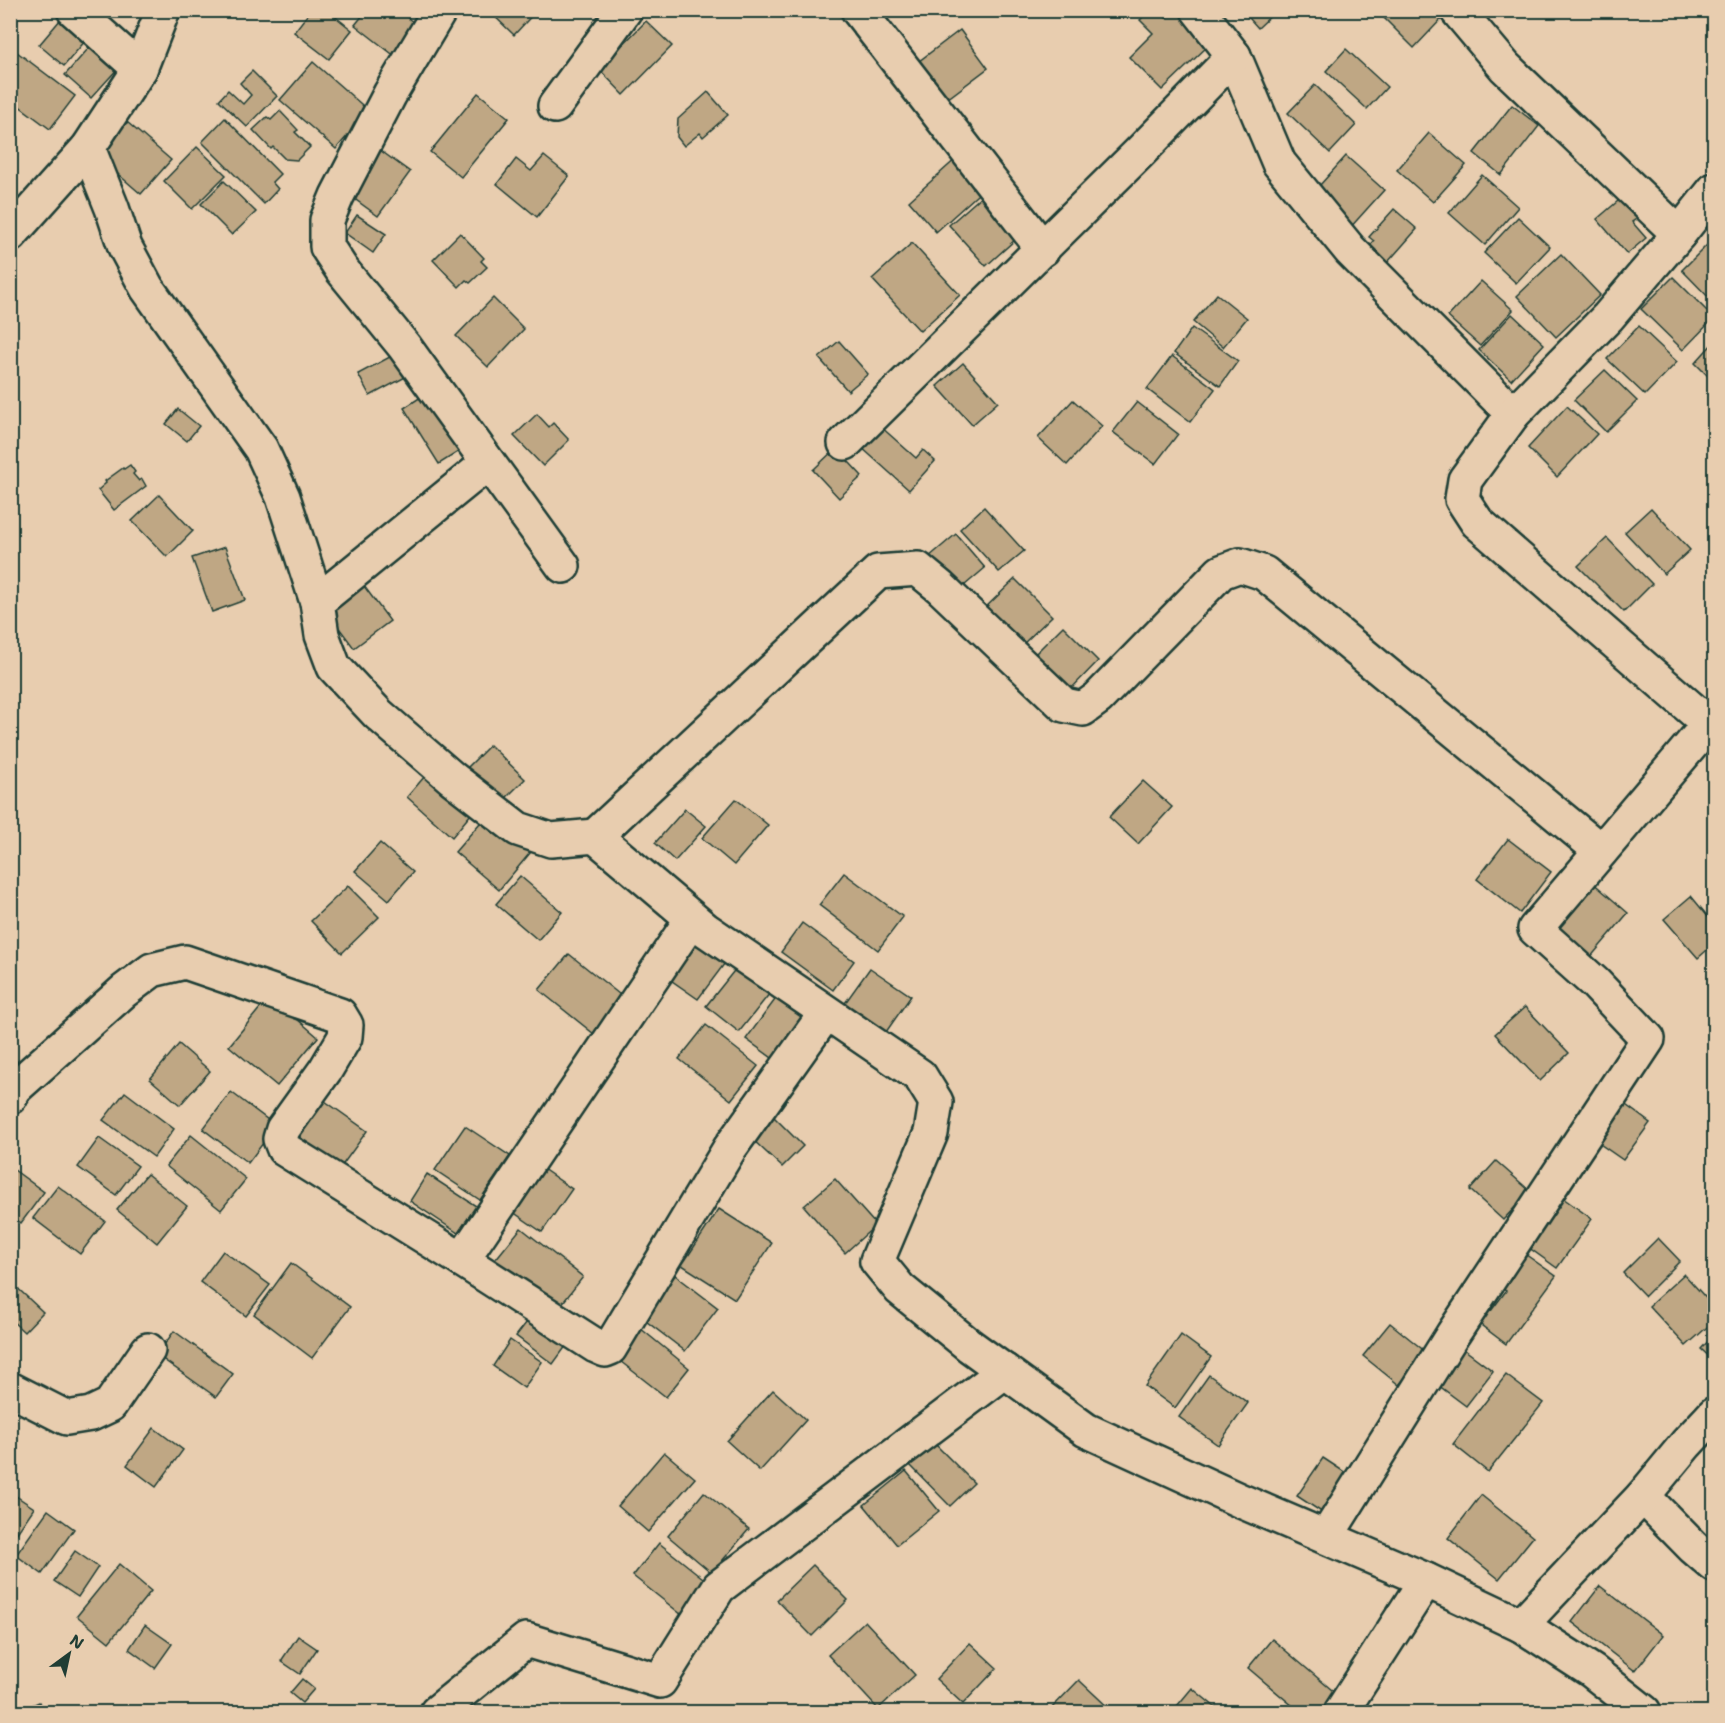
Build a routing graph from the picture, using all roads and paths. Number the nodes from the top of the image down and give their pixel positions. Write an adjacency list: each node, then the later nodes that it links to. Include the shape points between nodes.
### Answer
1 (74, 10): 9 (street)
2 (163, 10): 9 (street)
3 (440, 10): 18 (street, via 390,94 338,196 327,220 327,247)
4 (625, 10): 10 (street)
5 (858, 10): 15 (street)
6 (1198, 10): 8 (street)
7 (1457, 10): 13 (street, via 1505,67)
8 (1234, 56): 15 (street); 16 (street, via 1279,163 1350,250)
9 (140, 69): 11 (street)
10 (555, 106)
11 (88, 148): 14 (street); 20 (street, via 125,247 147,288 261,449 283,497)
12 (1714, 190): 13 (street)
13 (1679, 234): 16 (street, via 1608,317)
14 (10, 235)
15 (1043, 249): 17 (street)
16 (1513, 414): 21 (street, via 1465,480 1462,499 1477,522)
17 (845, 443)
18 (488, 463): 19 (street); 20 (street)
19 (563, 566)
20 (317, 602): 22 (street, via 322,635 334,667 378,714 452,778 518,829 551,840)
21 (1712, 722): 23 (street)
22 (595, 836): 23 (street, via 878,572 918,569 1064,705 1083,709 1098,699 1221,572 1240,565 1264,573); 24 (street)
23 (1601, 851): 33 (street, via 1534,929 1595,983 1648,1040 1453,1334)
24 (693, 919): 25 (street); 27 (street)
25 (826, 1013): 27 (street, via 730,1148 610,1347 605,1350 596,1346); 29 (street, via 920,1076 936,1102 931,1133 877,1261 900,1289)
26 (10, 1097): 27 (street, via 15,1088 152,970 185,962 340,1015 345,1037 283,1129 280,1139 284,1149)
27 (462, 1260)
28 (148, 1350): 30 (street, via 110,1405 91,1414 67,1418)
29 (1005, 1371): 33 (street, via 1086,1430); 37 (street, via 719,1587 660,1681 526,1640)
30 (10, 1389)
31 (1714, 1414): 32 (street)
32 (1643, 1496): 34 (street); 36 (street)
33 (1326, 1537): 35 (street)
34 (1714, 1565)
35 (1426, 1580): 36 (street); 38 (street)
36 (1521, 1625): 39 (street, via 1592,1671)
37 (437, 1713)
38 (1341, 1713)
39 (1644, 1713)

